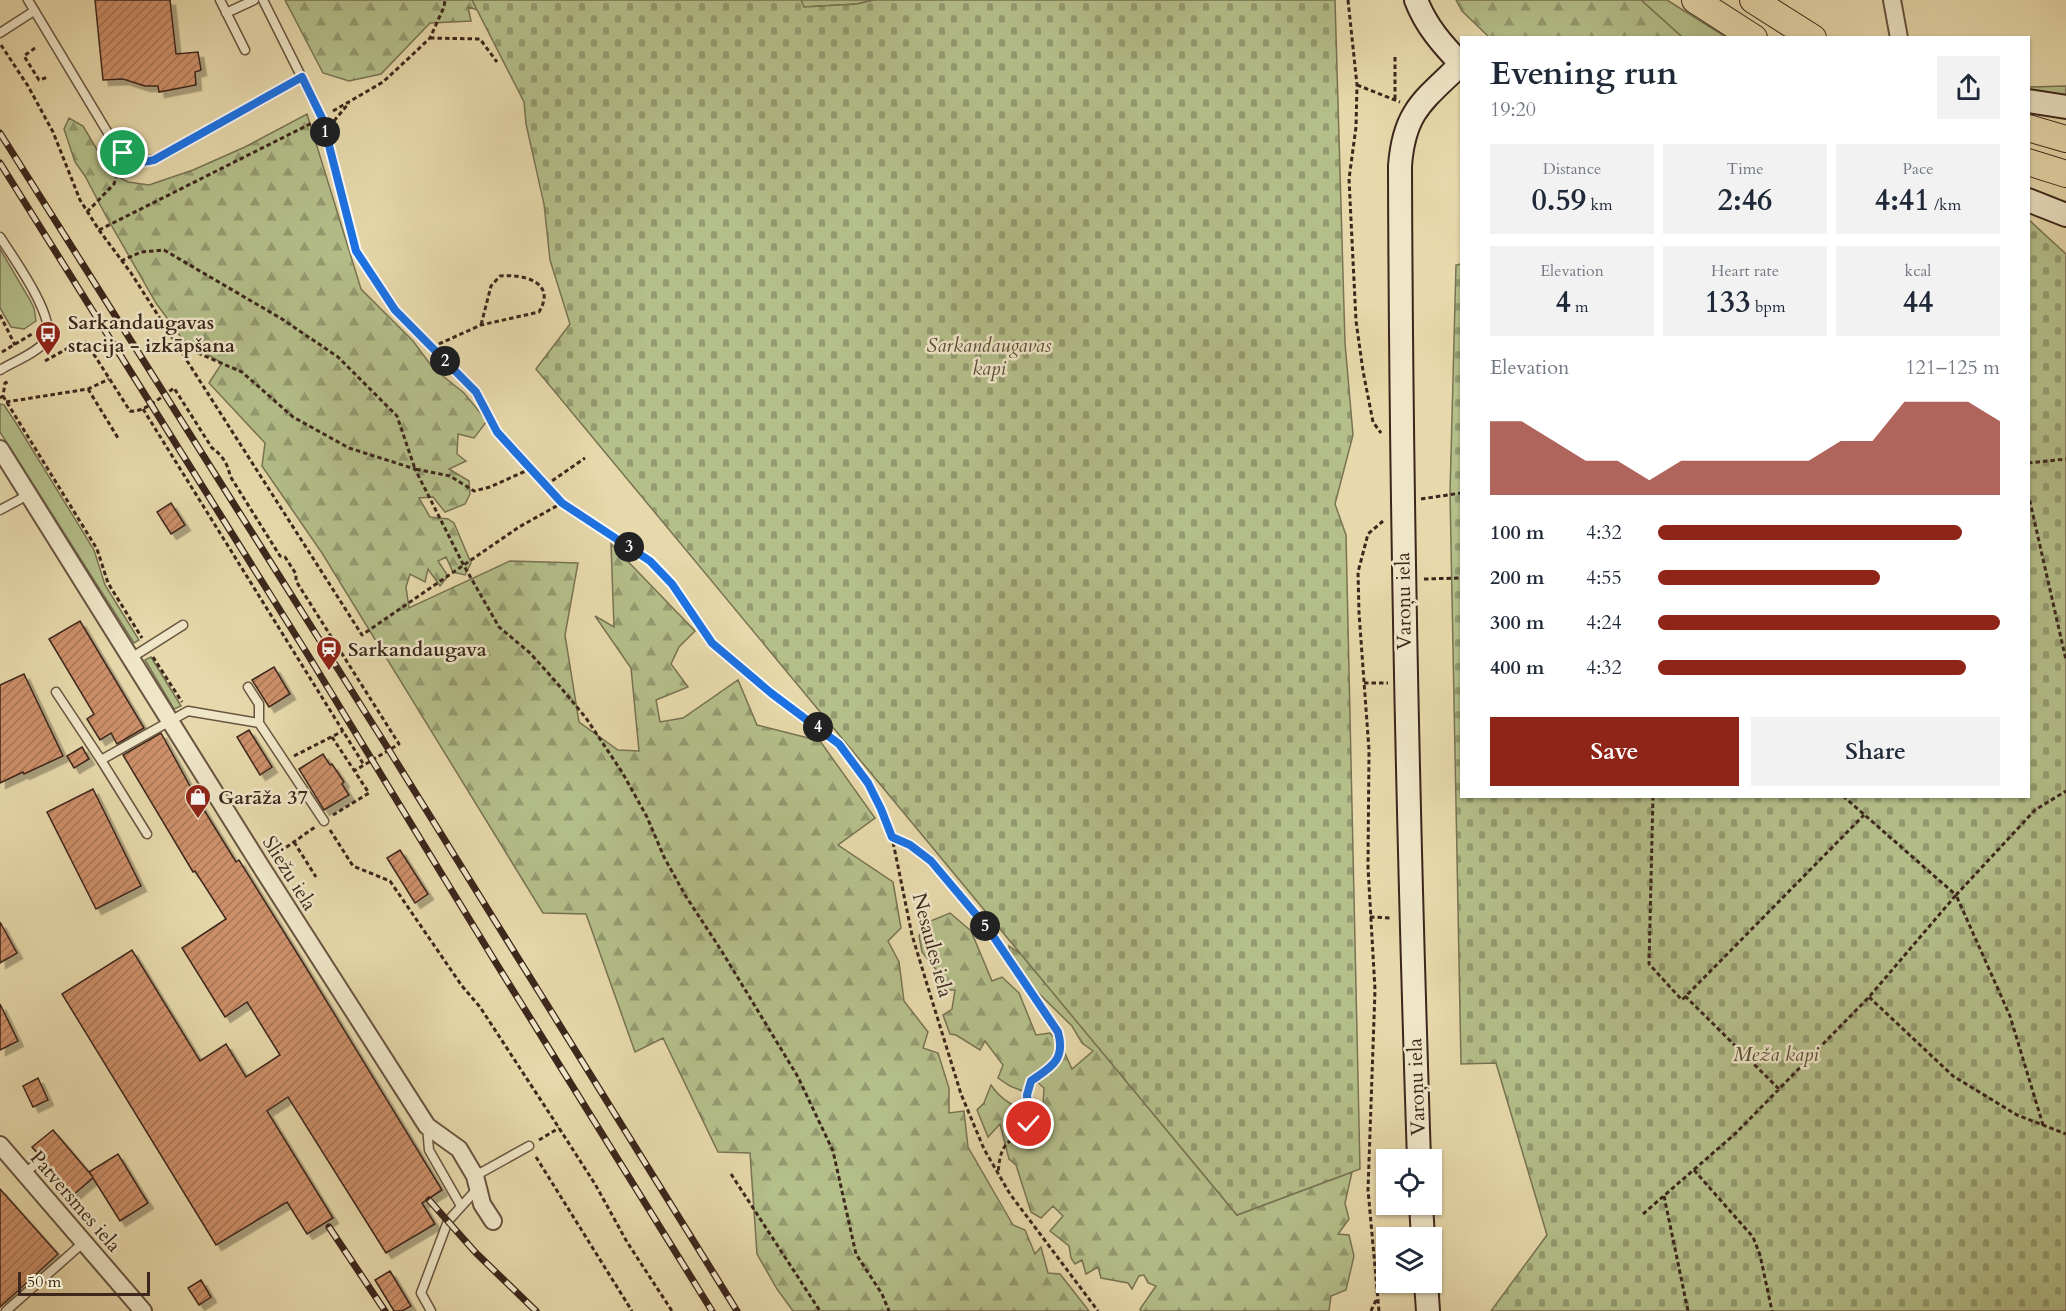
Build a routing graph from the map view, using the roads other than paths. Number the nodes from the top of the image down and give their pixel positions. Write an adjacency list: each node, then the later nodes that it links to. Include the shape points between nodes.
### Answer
1 (28, 0): 9 (lane)
2 (220, 0): 10 (lane)
3 (254, 0): 10 (lane)
4 (263, 0): 18 (lane)
5 (1416, 0): 16 (street, Varoņu iela, via 1427,24)
6 (1695, 0): 12 (main road)
7 (1753, 0): 13 (main road)
8 (1892, 0): 14 (street)
9 (34, 11): 11 (lane); 18 (lane, via 111,138 135,161 147,162 162,156)
10 (226, 13): 15 (lane)
11 (0, 33)
12 (1751, 36)
13 (1810, 36)
14 (1899, 36)
15 (245, 50)
16 (1460, 63)
17 (1460, 65): 45 (street, Varoņu iela, via 1405,105 1400,166 1403,580)
18 (302, 77): 21 (lane)
19 (2030, 101): 20 (street)
20 (2066, 106)
21 (322, 118)
22 (2030, 130): 23 (main road)
23 (2066, 139)
24 (2030, 163): 25 (main road)
25 (2066, 174)
26 (2030, 201): 27 (street)
27 (2066, 215)
28 (0, 237): 29 (lane, via 37,298 47,325 47,339 40,347)
29 (0, 370)
30 (0, 449): 31 (street, Sliežu iela)
31 (28, 495): 32 (lane); 34 (street, Sliežu iela)
32 (0, 510)
33 (183, 625): 34 (lane)
34 (131, 658): 37 (street, Sliežu iela)
35 (248, 687): 38 (lane, via 259,704)
36 (56, 692): 39 (lane)
37 (170, 720): 38 (lane, via 188,711); 39 (lane); 42 (street, Sliežu iela)
38 (259, 723): 40 (lane)
39 (101, 760): 41 (lane)
40 (324, 821)
41 (147, 834)
42 (427, 1126): 46 (street, Sliežu iela, via 459,1149); 47 (lane, via 429,1150)
43 (0, 1145): 49 (street, Patversmes iela, via 31,1168)
44 (529, 1146): 46 (lane)
45 (1419, 1149)
46 (476, 1182): 47 (lane); 48 (street, Sliežu iela, via 482,1204)
47 (461, 1206): 53 (lane, via 441,1234 421,1293)
48 (493, 1221)
49 (84, 1242): 51 (lane); 52 (street, Patversmes iela)
50 (1427, 1293): 54 (street)
51 (6, 1311)
52 (143, 1311)
53 (431, 1311)
54 (1428, 1311)

